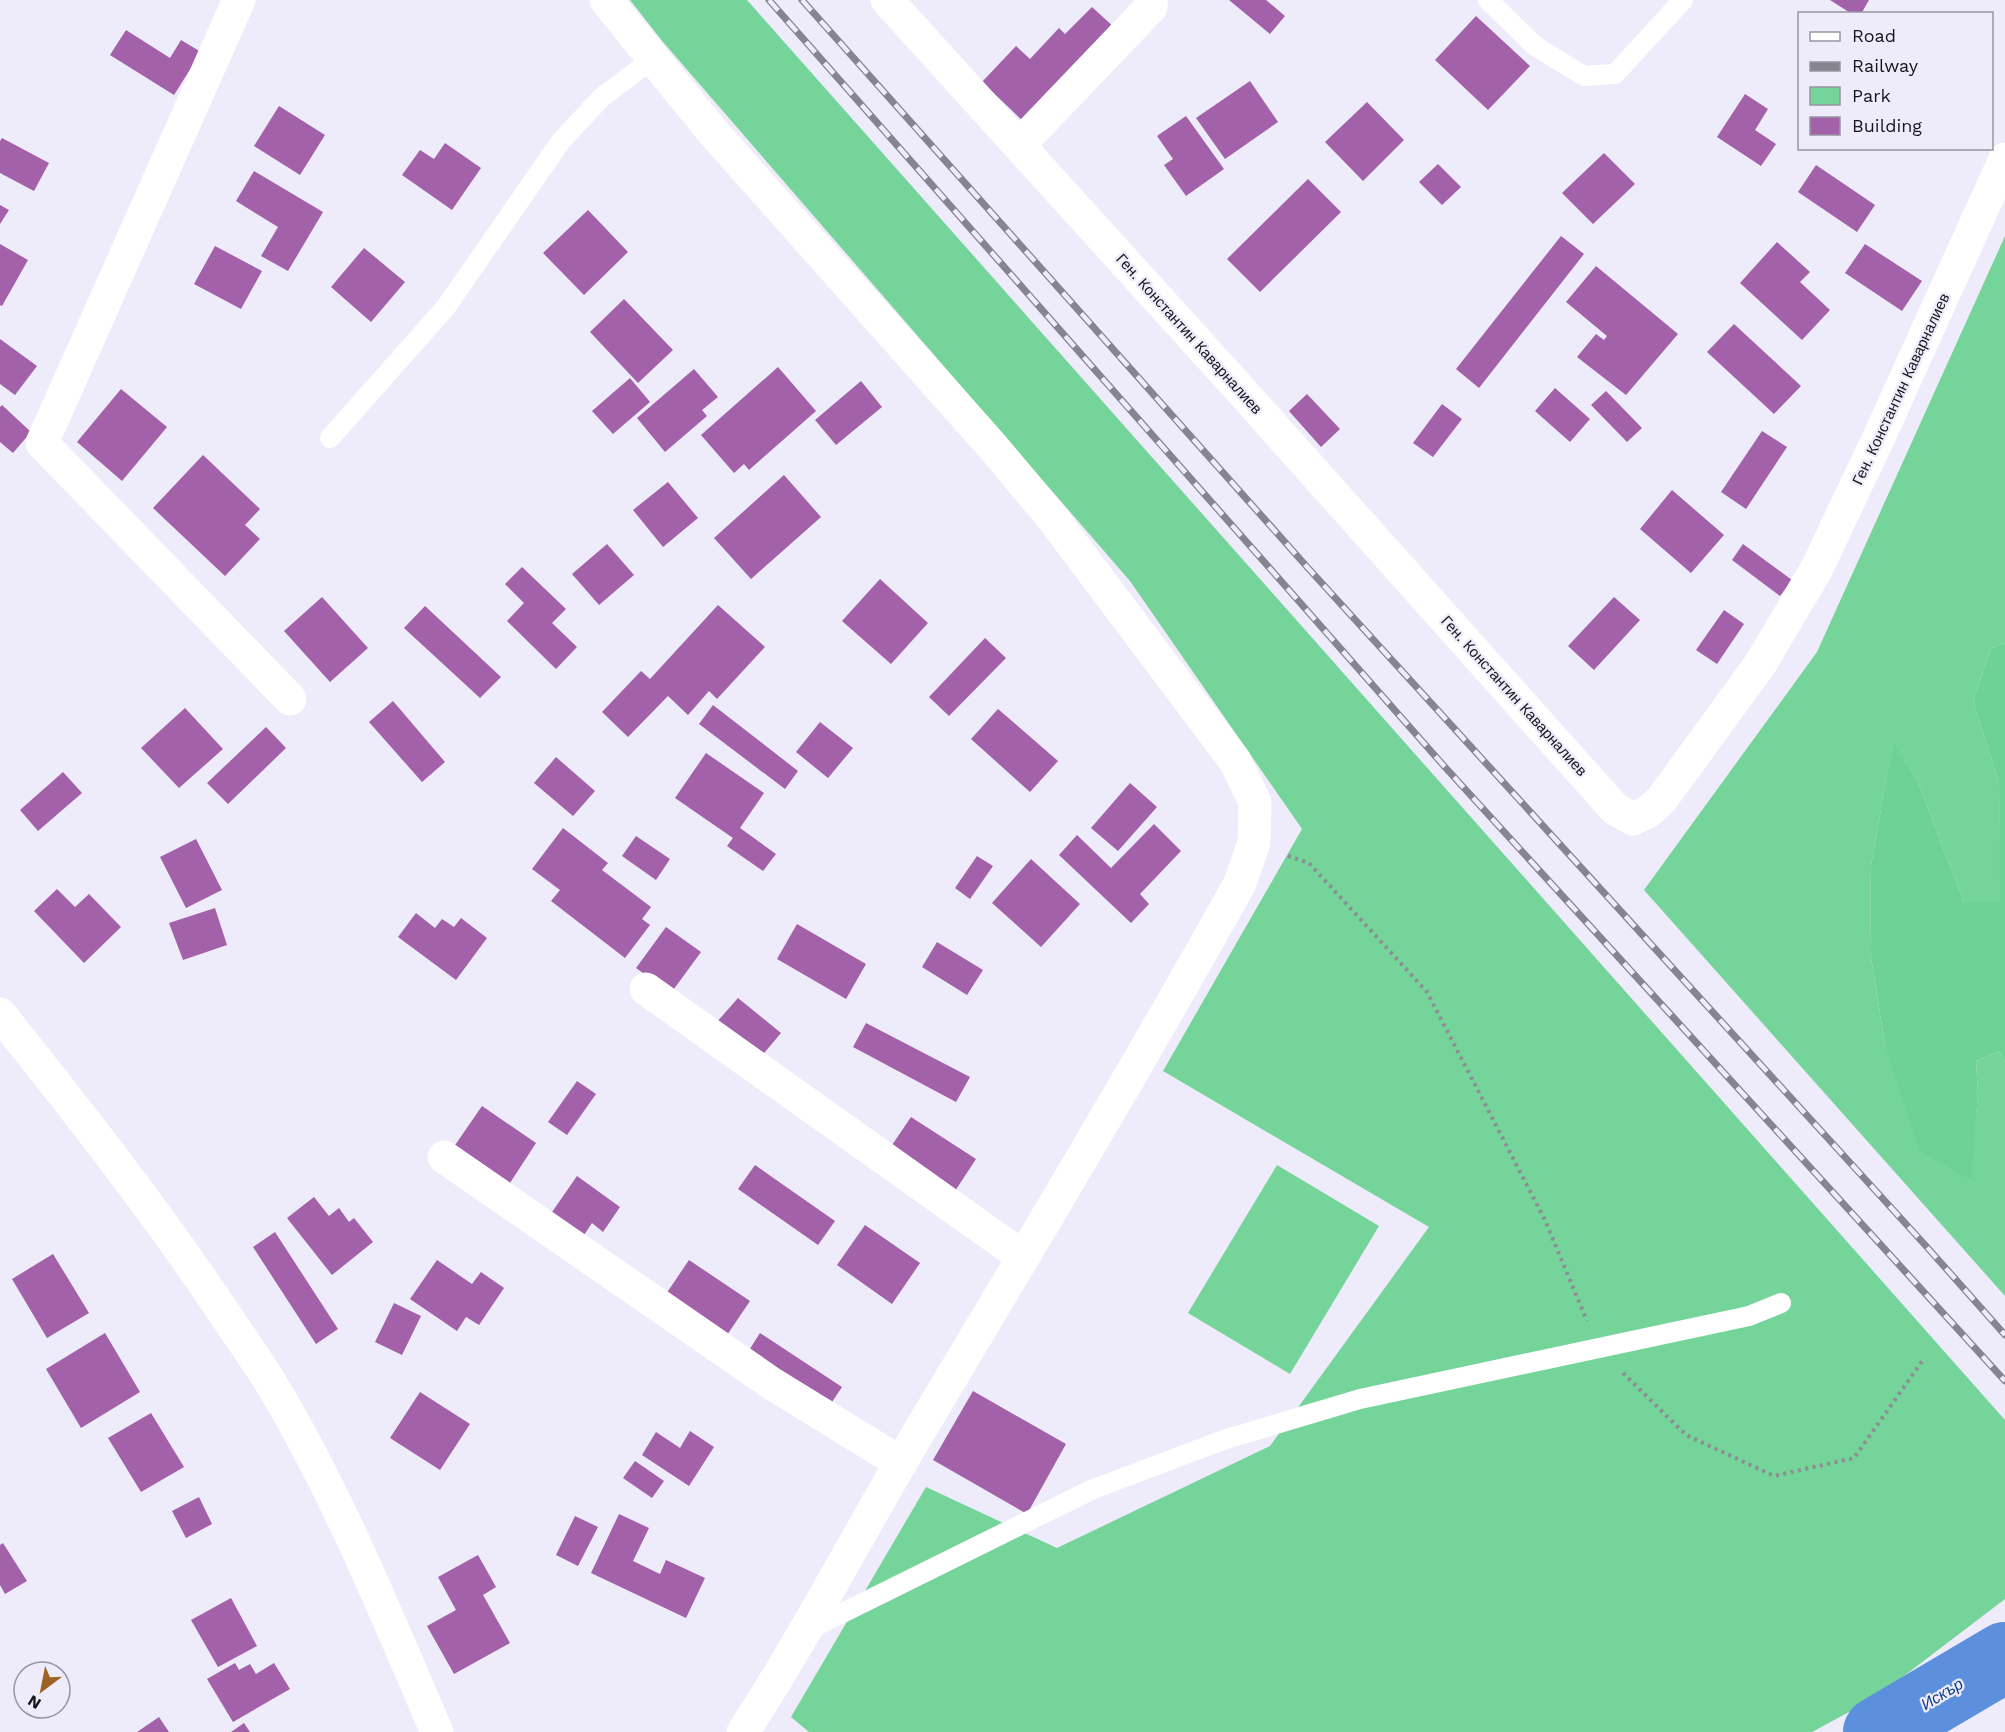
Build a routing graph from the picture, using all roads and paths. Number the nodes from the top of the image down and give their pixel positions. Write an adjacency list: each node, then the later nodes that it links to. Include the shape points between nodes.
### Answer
1 (239, 0): 11 (street, via 42,443)
2 (606, 0): 7 (street)
3 (887, 0): 8 (street, Ген. Константин Каварналиев)
4 (1151, 0): 8 (street, via 1151,7)
5 (1488, 0): 6 (lane, via 1535,46 1584,76 1615,74)
6 (1683, 0)
7 (653, 59): 10 (lane, via 602,97 561,141 446,307); 12 (street, via 1054,520 1235,760 1255,802)
8 (1018, 145): 9 (street, Ген. Константин Каварналиев, via 1615,809 1633,819 1661,800 1678,777 1761,663 1817,568)
9 (2005, 159)
10 (330, 438)
11 (290, 699)
12 (1254, 843): 16 (street, via 1239,885); 18 (path, via 1309,863 1427,992 1545,1220)
13 (646, 989): 16 (street)
14 (0, 1014): 22 (street, via 184,1252 269,1380 330,1492)
15 (444, 1157): 20 (street, via 771,1383)
16 (1023, 1257): 20 (street)
17 (1781, 1303): 18 (lane, via 1749,1316)
18 (1598, 1348): 19 (path, via 1686,1435 1774,1476 1854,1458); 21 (lane, via 1360,1399 1223,1440 1091,1490)
19 (1923, 1360)
20 (901, 1463): 21 (street)
21 (804, 1631): 23 (street)
22 (437, 1732)
23 (742, 1732)

